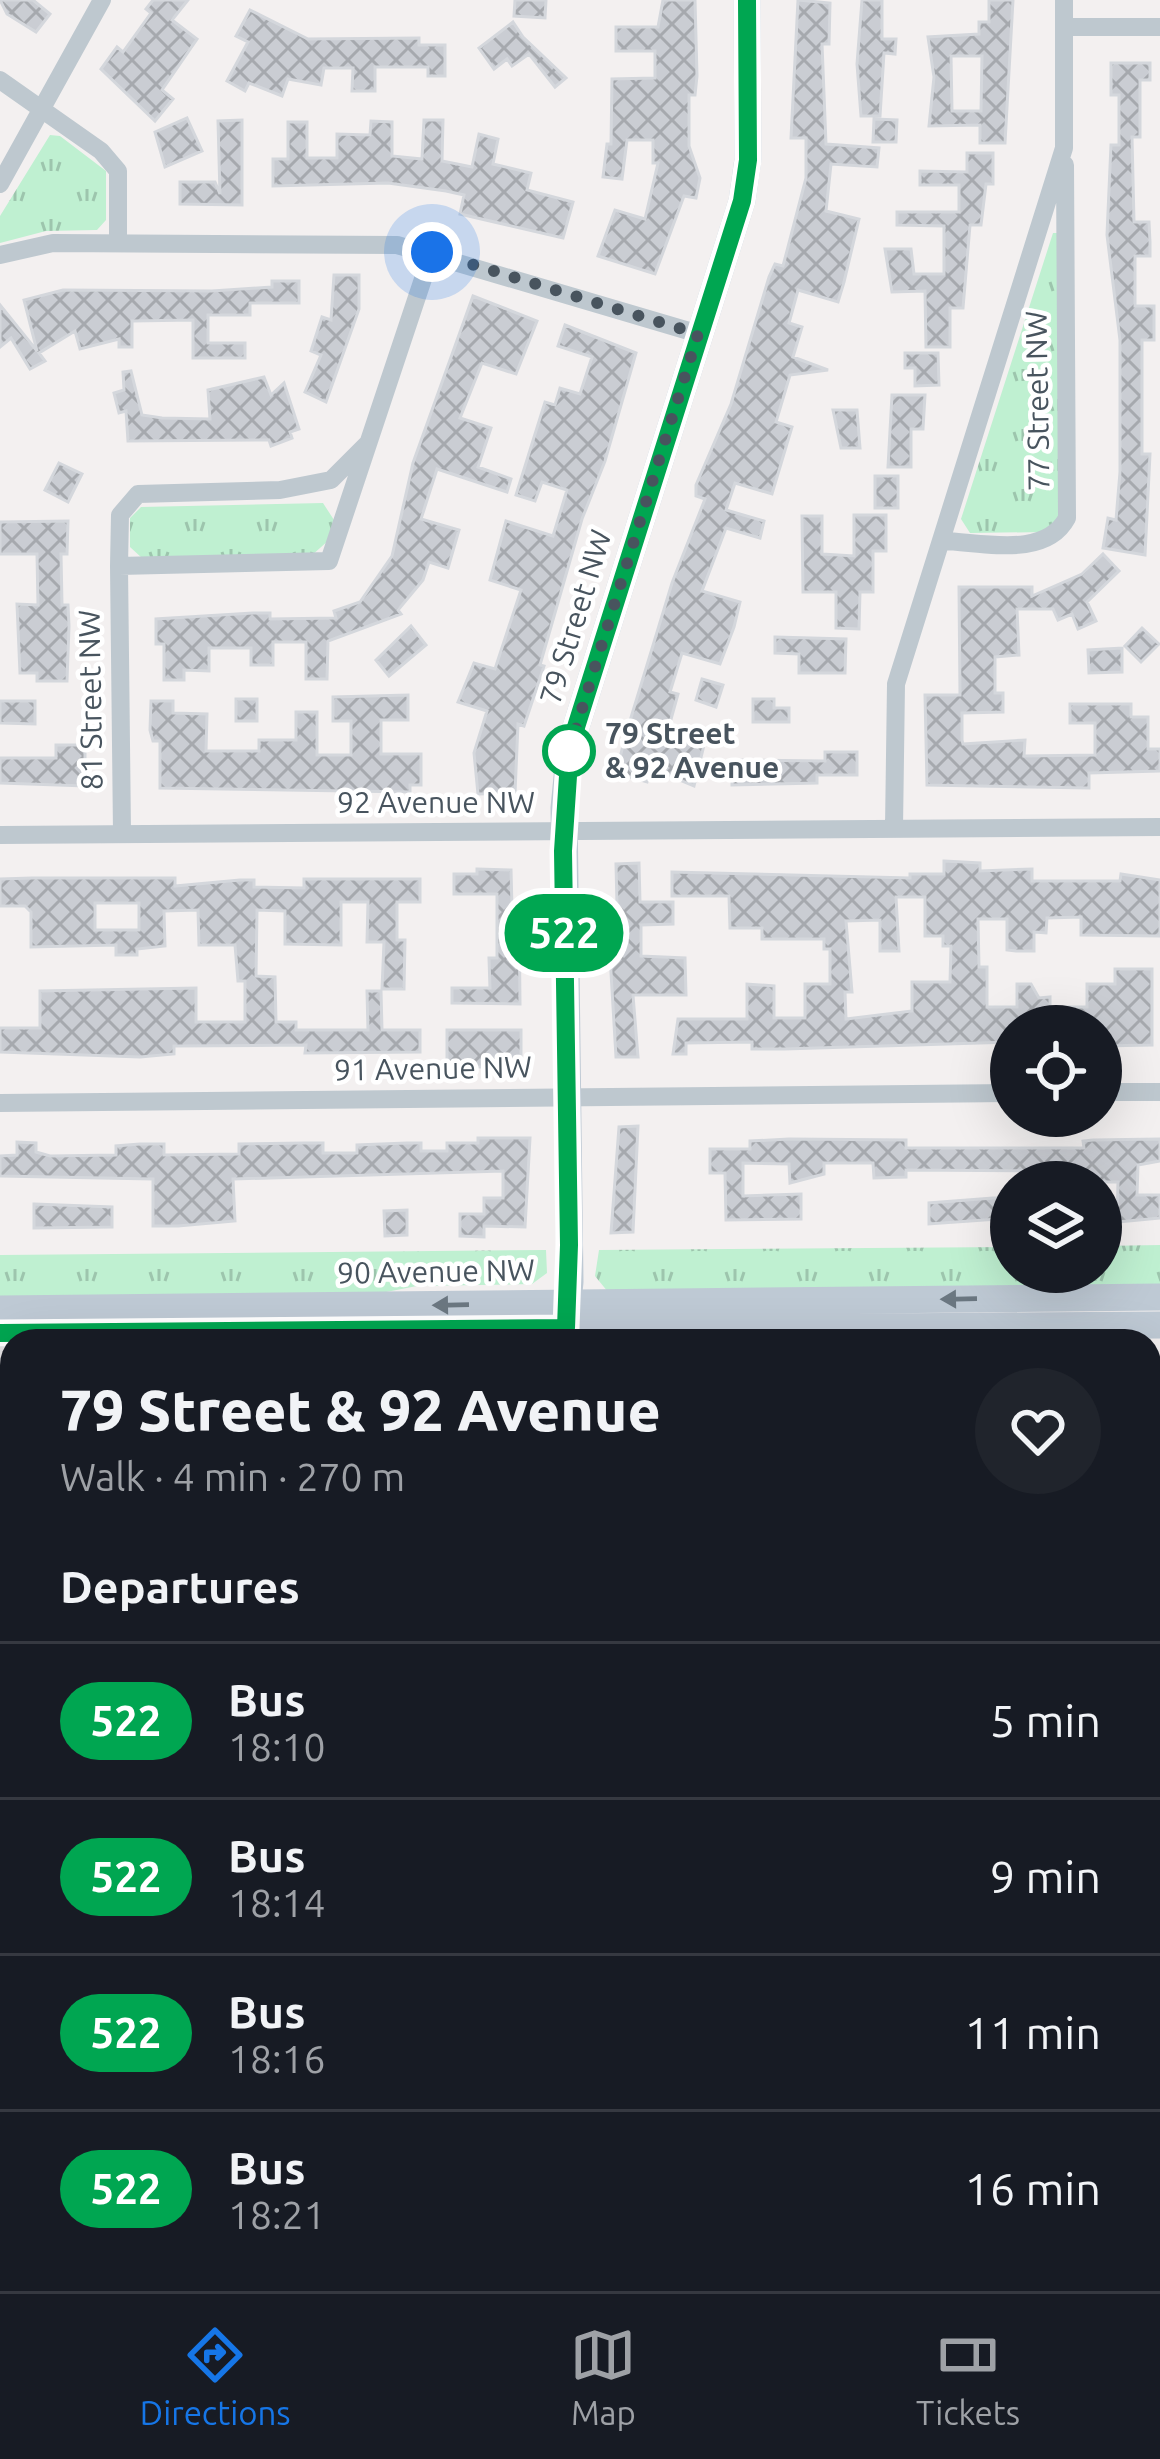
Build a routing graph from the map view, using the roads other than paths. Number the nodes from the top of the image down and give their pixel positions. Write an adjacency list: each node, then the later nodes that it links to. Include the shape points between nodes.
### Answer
1 (102, 0): 7 (street)
2 (747, 0): 13 (main road, 79 Street NW, via 742,201)
3 (1064, 0): 5 (street, 77 Street NW)
4 (1160, 26): 5 (street)
5 (1064, 27): 8 (street, 77 Street NW)
6 (0, 80): 7 (street)
7 (40, 110): 9 (street); 10 (street, via 118,171)
8 (1064, 148): 15 (street, 77 Street NW); 15 (street, 77 Street NW, via 1067,518 1058,533 1032,544)
9 (0, 184)
10 (118, 242): 11 (street); 12 (street, via 53,243)
11 (432, 252): 13 (street); 14 (street, 81 Street NW)
12 (0, 255)
13 (698, 334): 19 (main road, 79 Street NW, via 570,746)
14 (372, 439): 16 (street, 81 Street NW, via 331,480 280,490 138,494 120,515); 16 (street, 81 Street NW, via 328,561)
15 (943, 541): 18 (street, 77 Street NW, via 896,684)
16 (119, 566): 20 (street, 81 Street NW)
17 (1160, 827): 18 (street, 92 Avenue NW)
18 (894, 828): 19 (street, 92 Avenue NW)
19 (564, 832): 20 (street, 92 Avenue NW); 25 (main road, 79 Street NW)
20 (122, 833): 21 (street, 92 Avenue NW)
21 (0, 836)
22 (1122, 1092): 23 (street)
23 (1160, 1092)
24 (990, 1093): 25 (street, 91 Avenue NW)
25 (566, 1097): 26 (street, 91 Avenue NW); 29 (main road, 79 Street NW)
26 (0, 1102)
27 (1160, 1297): 29 (main road, 90 Avenue NW, one-way to 29)
28 (0, 1310): 29 (main road, 90 Avenue NW, one-way to 28)
29 (566, 1324): 30 (main road, 90 Avenue NW); 31 (main road, 90 Avenue NW)
30 (1160, 1325)
31 (252, 1329)

